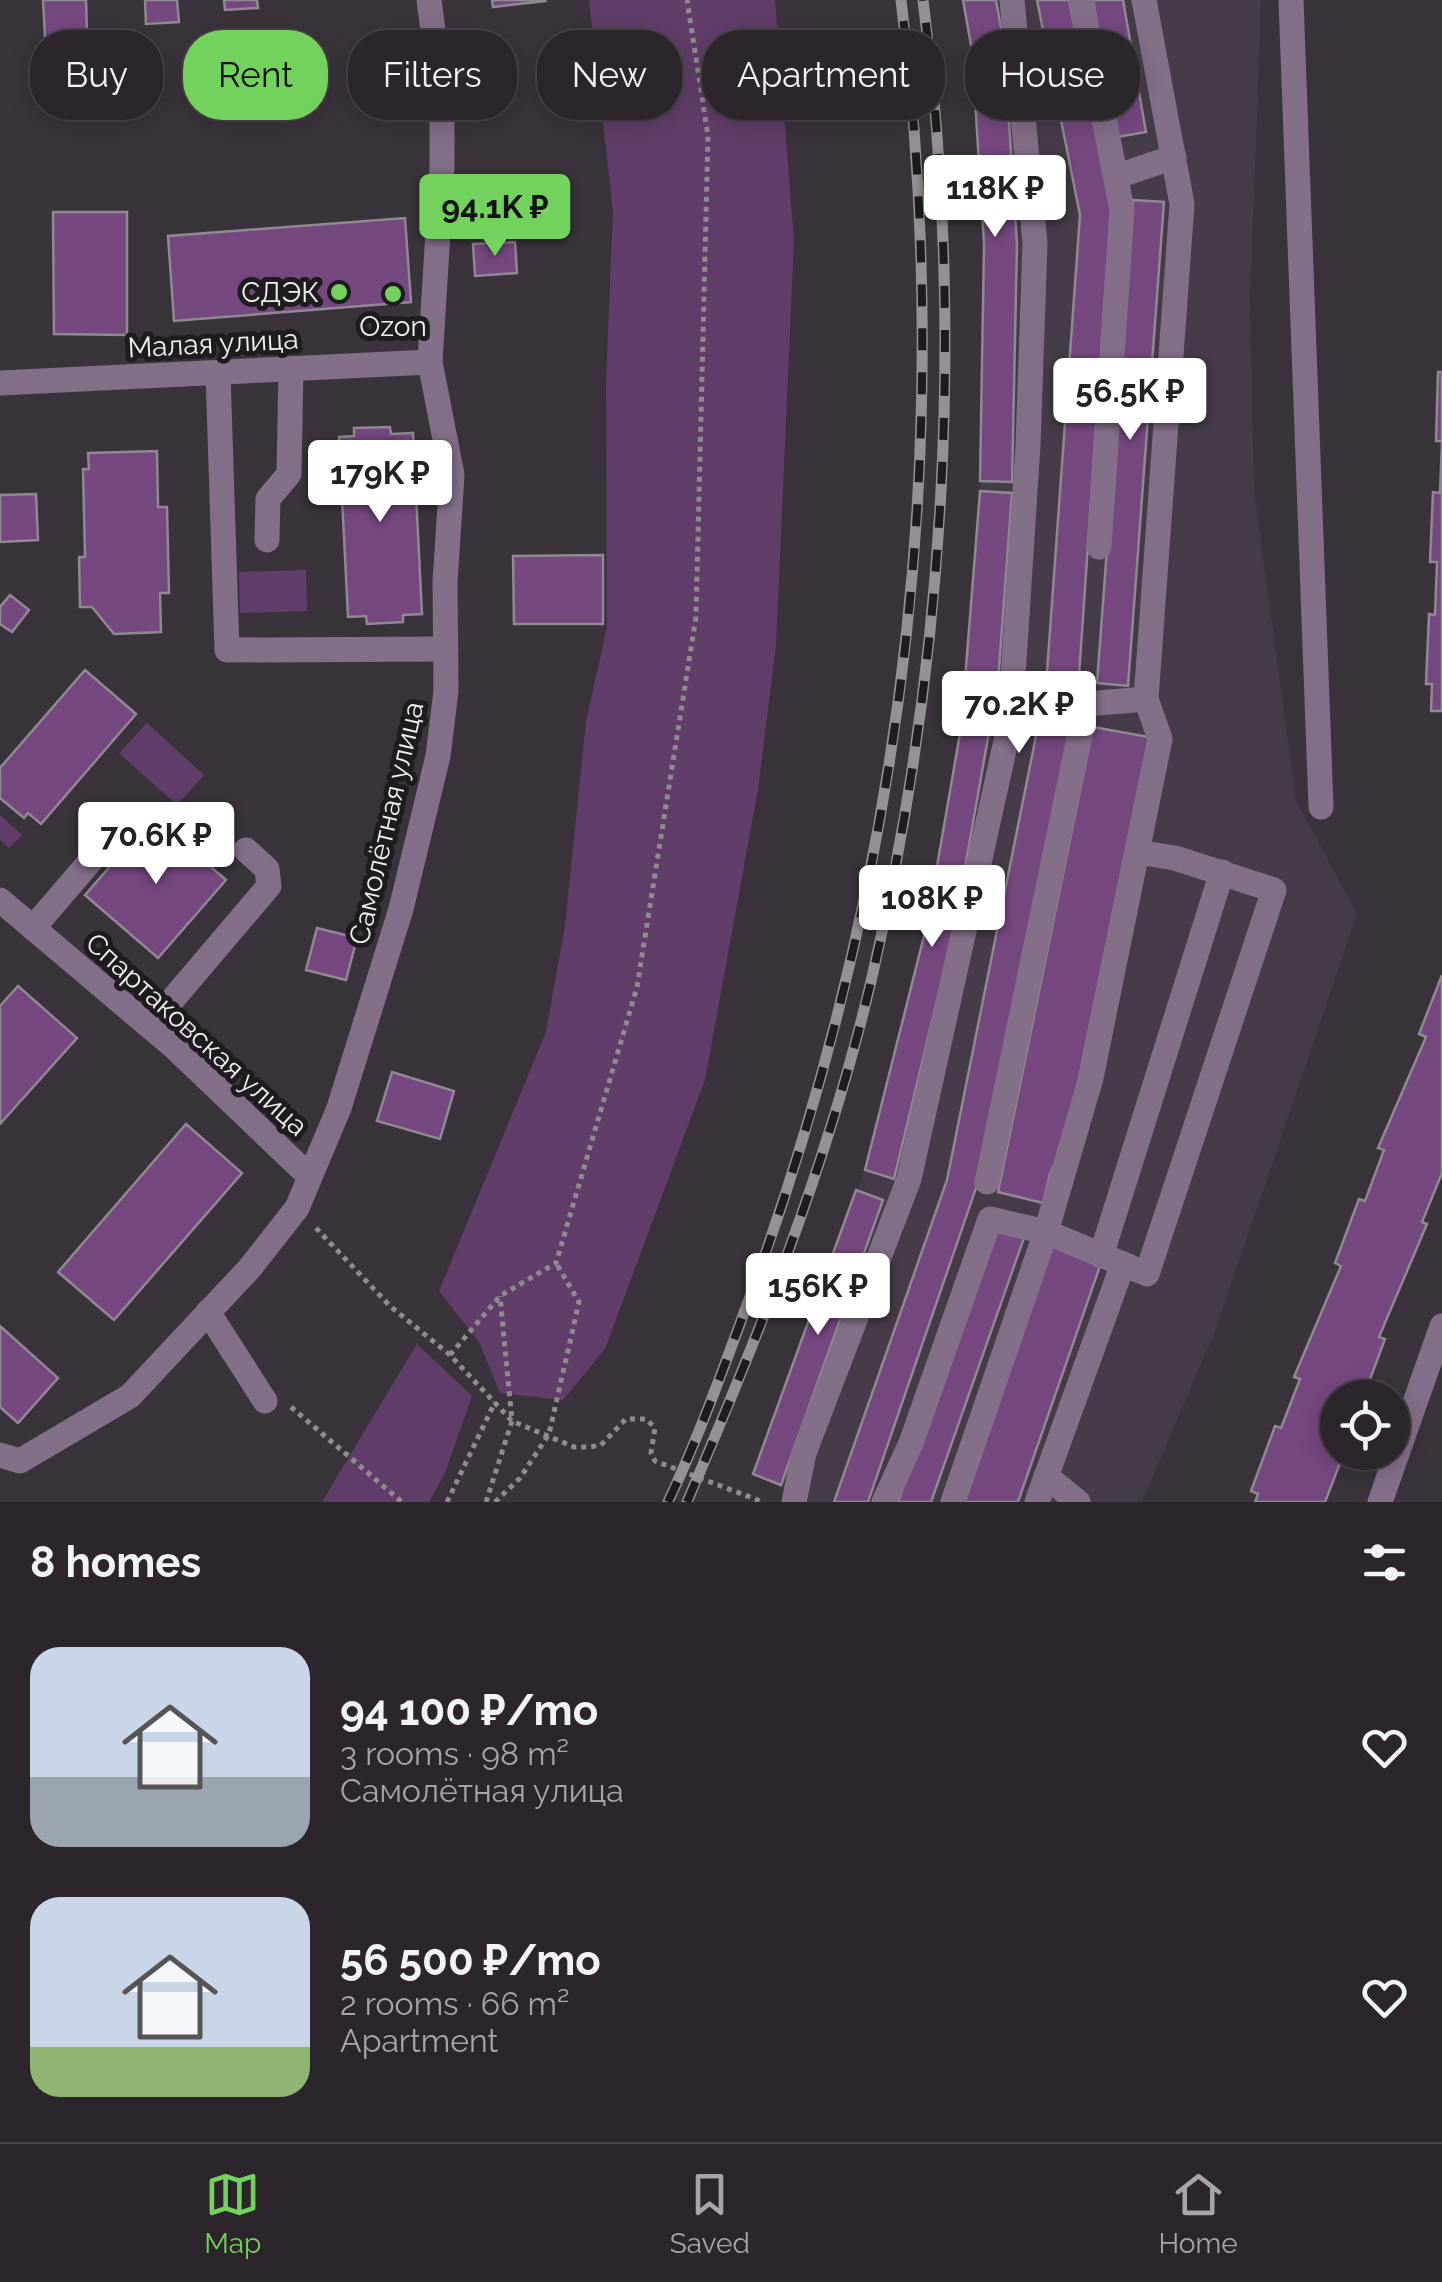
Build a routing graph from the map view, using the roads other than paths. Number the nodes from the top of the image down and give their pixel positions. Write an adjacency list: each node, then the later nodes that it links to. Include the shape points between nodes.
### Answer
1 (429, 0): 8 (street, Самолётная улица, via 442,99)
2 (1012, 0): 33 (street, via 1035,244 1010,723 909,1179 804,1454)
3 (1081, 0): 7 (street)
4 (1144, 0): 6 (street)
5 (1291, 0): 16 (street)
6 (1174, 157): 7 (street); 15 (street, via 1182,204)
7 (1118, 176): 13 (street, via 1122,210)
8 (430, 362): 9 (street, Малая улица); 14 (street, Самолётная улица, via 452,476)
9 (290, 369): 10 (street, Малая улица); 12 (street, via 289,474 268,499)
10 (218, 372): 11 (street, Малая улица); 14 (street, via 227,650)
11 (0, 384)
12 (267, 540)
13 (1099, 547)
14 (446, 649): 24 (street, Самолётная улица, via 438,756 401,909 339,1108)
15 (1146, 699): 18 (street, via 1160,739); 25 (street, via 1086,704)
16 (1321, 807)
17 (246, 850): 23 (street, via 267,869 268,886)
18 (1137, 852): 20 (street); 26 (street, via 1092,1078)
19 (93, 858): 22 (street)
20 (1222, 872): 27 (street); 27 (street, via 1274,890 1148,1274)
21 (0, 900): 22 (street, Спартаковская улица)
22 (33, 928): 23 (street, Спартаковская улица)
23 (150, 1026): 24 (street, Спартаковская улица)
24 (308, 1174): 28 (street, Самолётная улица, via 297,1208)
25 (988, 1182)
26 (1046, 1232): 27 (street); 34 (street, via 990,1219 985,1227); 35 (street)
27 (1112, 1260): 32 (street)
28 (208, 1312): 30 (street); 31 (street, Самолётная улица, via 130,1396)
29 (1442, 1326): 38 (street)
30 (264, 1401)
31 (10, 1458)
32 (1046, 1476): 36 (street); 37 (street)
33 (794, 1502)
34 (884, 1502)
35 (952, 1502)
36 (1037, 1502)
37 (1078, 1502)
38 (1380, 1502)

